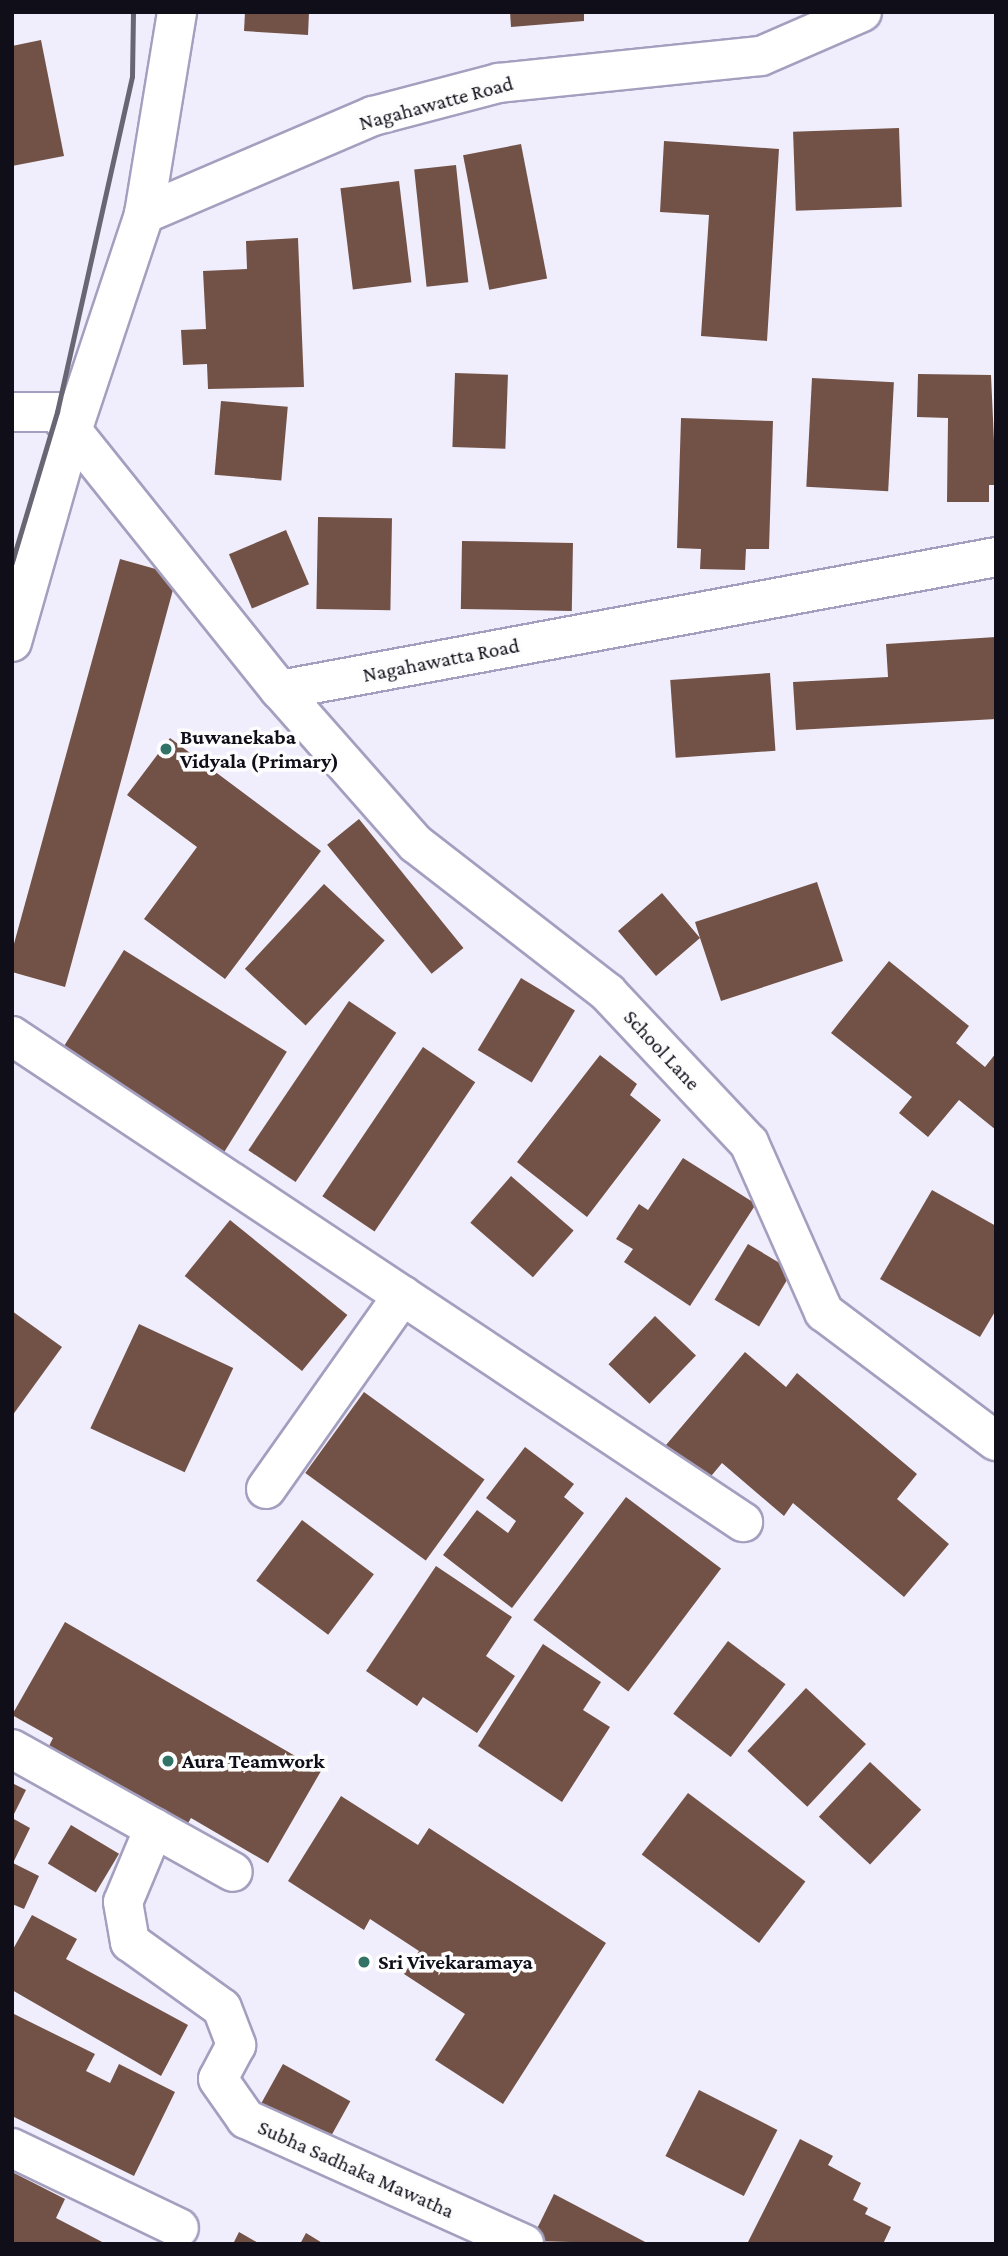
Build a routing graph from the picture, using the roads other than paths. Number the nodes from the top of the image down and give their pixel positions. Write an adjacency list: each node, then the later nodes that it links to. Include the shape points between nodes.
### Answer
1 (177, 12): 3 (street)
2 (862, 12): 3 (street, Nagahawatte Road, via 761,56 499,83 373,116)
3 (144, 214): 5 (street)
4 (12, 412): 5 (street, via 57,412)
5 (72, 431): 7 (street); 8 (street)
6 (996, 557): 8 (street, Nagahawatta Road)
7 (12, 642)
8 (279, 690): 11 (street, School Lane, via 416,844 608,993 749,1143 824,1312)
9 (12, 1036): 10 (street)
10 (403, 1295): 12 (street); 13 (street)
11 (996, 1441)
12 (266, 1489)
13 (743, 1522)
14 (12, 1749): 15 (street)
15 (154, 1828): 16 (street); 19 (street, Subha Sadhaka Mawatha, via 123,1902 130,1942 222,2008 236,2045 218,2078 246,2119)
16 (233, 1872)
17 (12, 2148): 18 (street)
18 (179, 2228)
19 (524, 2244)

